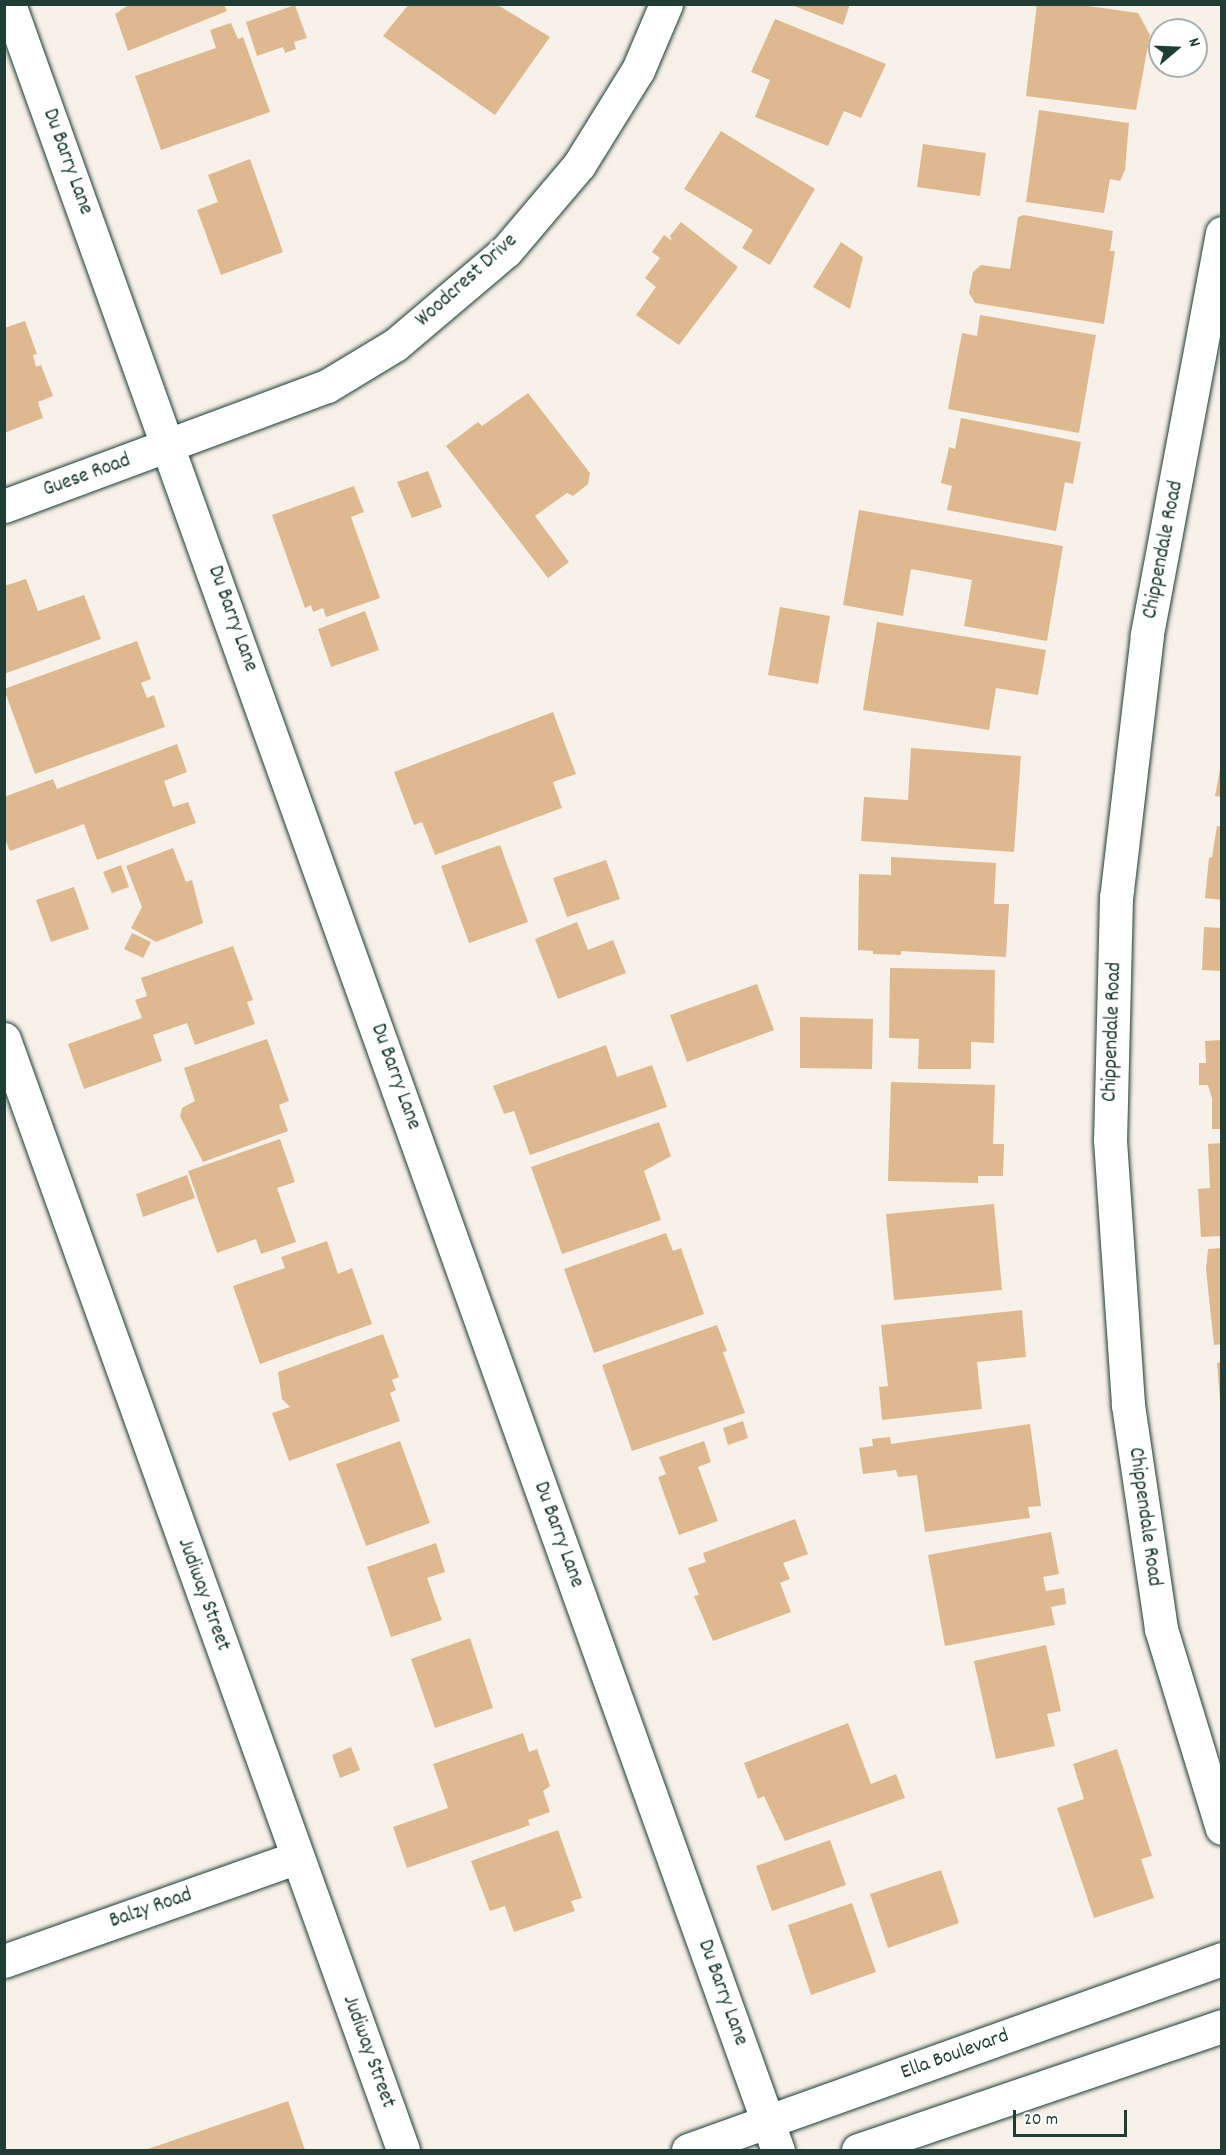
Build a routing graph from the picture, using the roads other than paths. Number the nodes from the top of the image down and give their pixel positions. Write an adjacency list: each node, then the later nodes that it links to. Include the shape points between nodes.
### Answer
1 (9, 4): 4 (street, Du Barry Lane)
2 (666, 4): 4 (street, Woodcrest Drive, via 638,70 579,165 506,251 395,345 327,386)
3 (1221, 234): 7 (street, Chippendale Road, via 1147,635 1116,897 1110,1140 1128,1406 1161,1629)
4 (170, 446): 5 (street, Guese Road); 12 (street, Du Barry Lane)
5 (4, 506)
6 (4, 1039): 8 (street, Judiway Street)
7 (1221, 1828)
8 (297, 1857): 10 (street, Balzy Road); 13 (street, Judiway Street)
9 (1221, 1959): 12 (street, Ella Boulevard)
10 (4, 1960)
11 (1221, 2026): 15 (street)
12 (773, 2136): 14 (street, Ella Boulevard)
13 (403, 2151)
14 (688, 2151)
15 (858, 2151)

